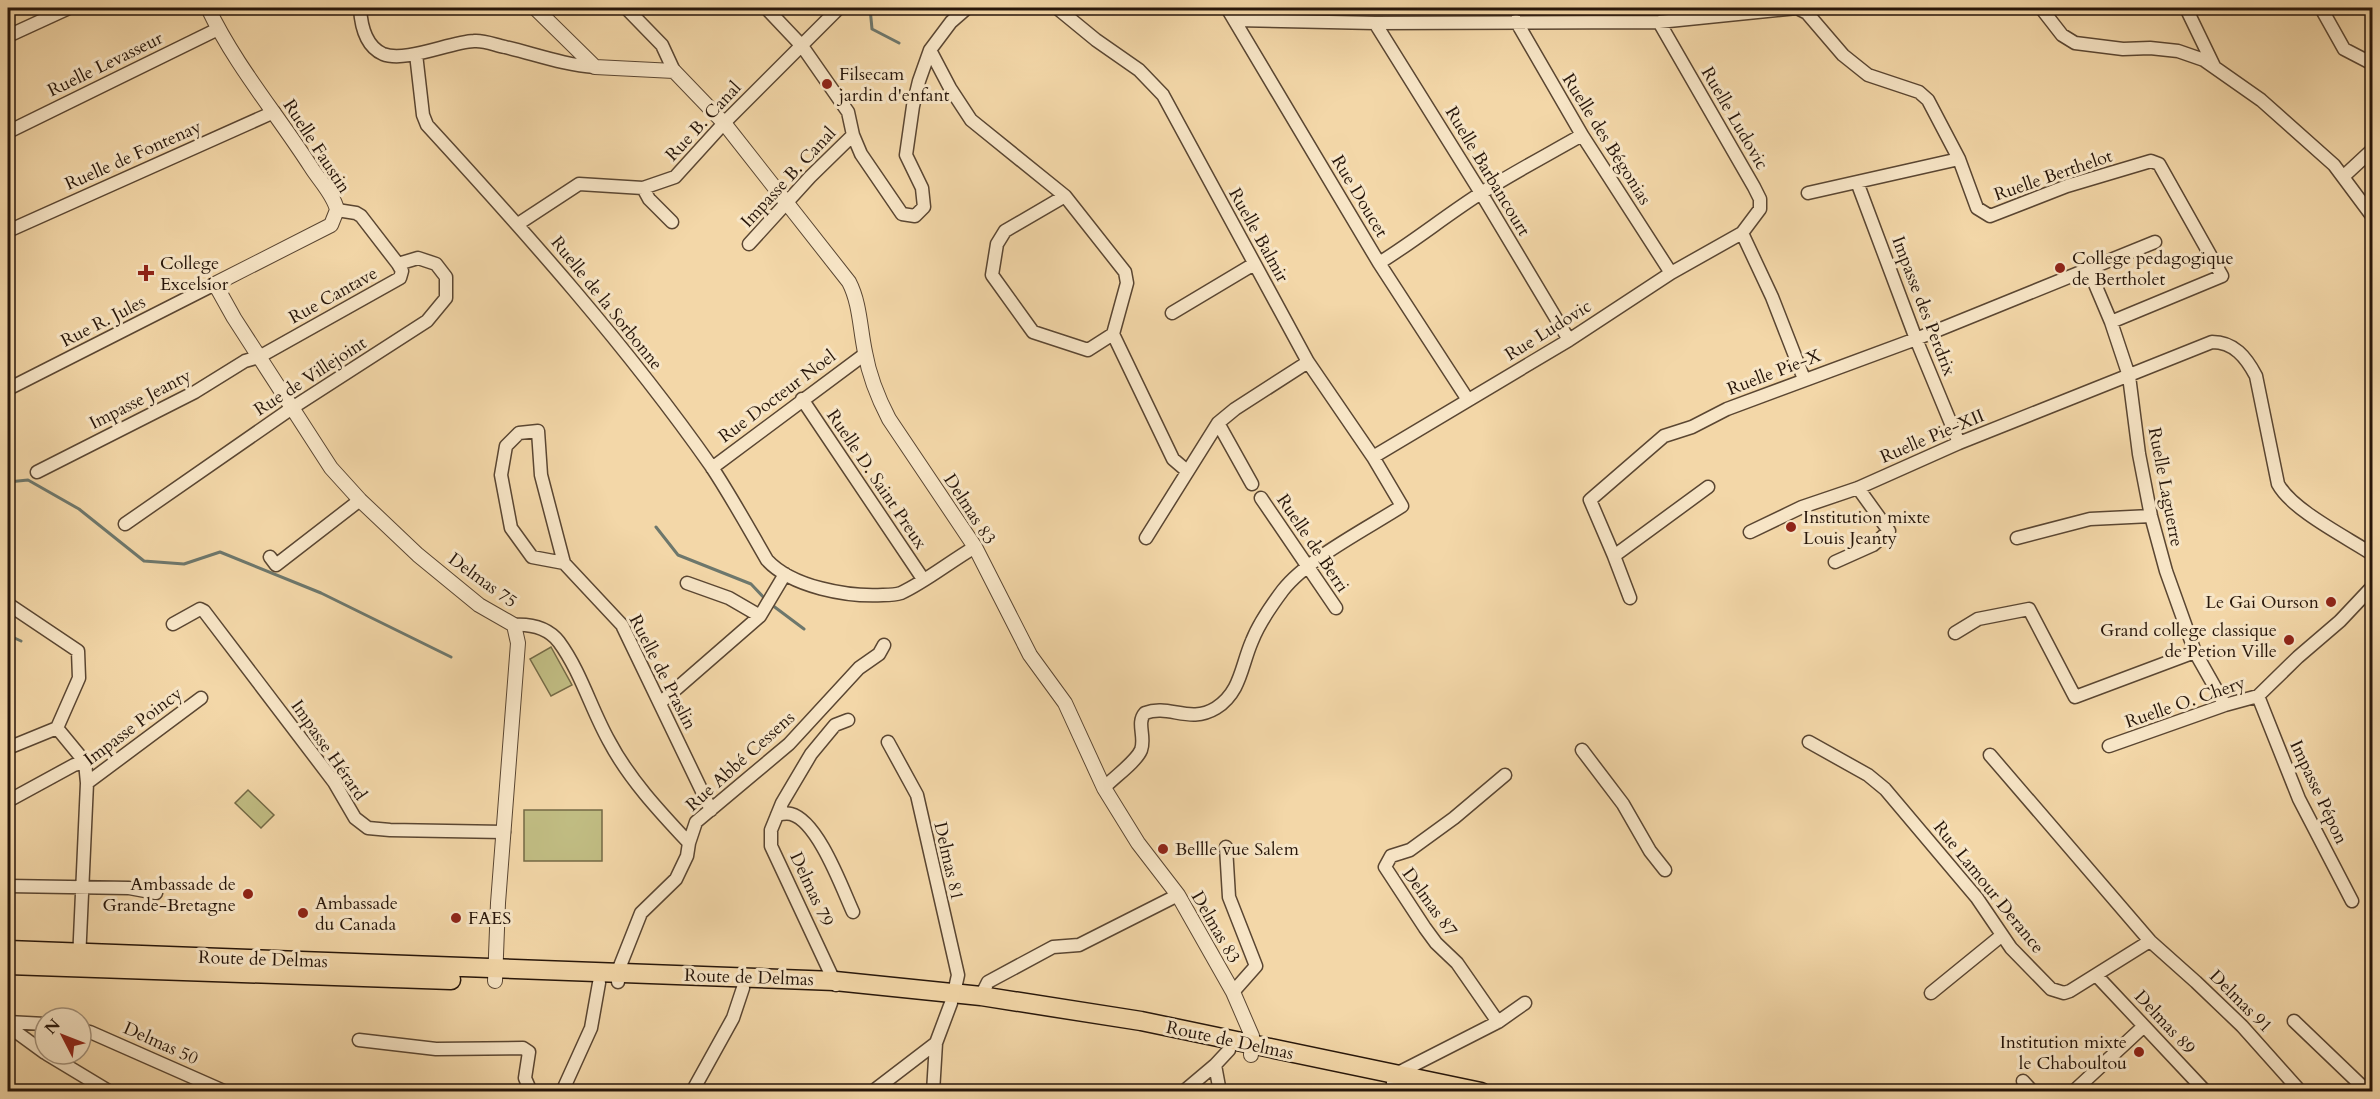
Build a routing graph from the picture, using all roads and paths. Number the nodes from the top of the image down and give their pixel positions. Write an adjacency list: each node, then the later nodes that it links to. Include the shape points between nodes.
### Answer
1 (69, 8): 19 (street)
2 (208, 8): 18 (street, Ruelle Faustin)
3 (360, 8): 22 (street, via 364,33 375,49 390,56)
4 (535, 8): 24 (street)
5 (626, 8): 26 (street, via 663,45)
6 (766, 8): 20 (street)
7 (839, 8): 20 (street, Rue B. Canal)
8 (967, 8): 21 (street)
9 (1057, 8): 51 (street, Ruelle Balmir, via 1139,70 1163,95)
10 (1227, 8): 14 (street, Rue Doucet)
11 (2041, 8): 25 (street, via 2062,35 2075,43 2178,51)
12 (2186, 8): 25 (street)
13 (2321, 8): 23 (street, via 2344,49)
14 (1236, 20): 17 (street, Ruelle Berthelot); 49 (street, Rue Doucet)
15 (1516, 21): 16 (street, Ruelle Berthelot); 17 (street, Ruelle Berthelot); 31 (street, Ruelle des Bégonias)
16 (1659, 22): 33 (street, Ruelle Berthelot, via 1802,10 1843,55 1868,75 1923,95); 46 (street, Ruelle Ludovic, via 1760,199 1757,215)
17 (1375, 23): 37 (street, Ruelle Barbancourt)
18 (218, 29): 27 (street, Ruelle Faustin); 29 (street, Ruelle Levasseur)
19 (8, 36)
20 (802, 46): 28 (street, Rue B. Canal); 30 (street, via 848,112)
21 (930, 50): 30 (street, via 917,89 906,155 922,188 924,207 915,216 902,214 861,154); 39 (street, via 971,120)
22 (416, 54): 24 (street, via 477,40 573,66); 44 (street, Ruelle de la Sorbonne, via 427,125)
23 (2368, 62)
24 (595, 67): 26 (street)
25 (2215, 67): 34 (street, via 2262,100)
26 (674, 71): 28 (street, Delmas 83)
27 (274, 112): 41 (street, Ruelle Faustin); 45 (street, Ruelle de Fontenay)
28 (724, 123): 36 (street, Rue B. Canal, via 675,177); 40 (street, Delmas 83)
29 (8, 132)
30 (853, 135): 40 (street, Impasse B. Canal)
31 (1582, 135): 37 (street); 53 (street, Ruelle des Bégonias)
32 (2373, 150): 34 (street)
33 (1959, 159): 35 (street); 56 (street, Ruelle Berthelot, via 1977,208 1990,216 2067,186 2151,161 2159,165 2223,274)
34 (2344, 176): 42 (street)
35 (1857, 182): 38 (street); 58 (street, Impasse des Perdrix)
36 (643, 188): 43 (street); 44 (street, Rue B. Canal, via 579,184)
37 (1481, 193): 49 (street, via 1416,241); 59 (street, Ruelle Barbancourt)
38 (1808, 193)
39 (1065, 195): 57 (street, via 1125,272 1127,283); 57 (street, via 1005,231 997,244 992,275 1033,332 1088,350)
40 (787, 205): 48 (street, Impasse B. Canal); 60 (street, Delmas 83, via 849,282)
41 (337, 210): 50 (street, Rue Cantave, via 361,216); 54 (street, Ruelle Faustin, via 331,225)
42 (2373, 216)
43 (672, 222)
44 (518, 224): 72 (street, Ruelle de la Sorbonne, via 630,357)
45 (8, 231)
46 (1742, 233): 53 (street, Rue Ludovic); 64 (street)
47 (2155, 242): 52 (street, Ruelle Pie-X)
48 (749, 244)
49 (1379, 262): 67 (street, Rue Doucet)
50 (398, 264): 61 (street, Rue Cantave, via 400,278); 68 (street, Rue de Villejoint, via 418,258 436,264 446,277 446,298 427,321)
51 (1254, 264): 55 (street); 62 (street, Ruelle Balmir)
52 (2089, 270): 56 (street, Ruelle Laguerre); 58 (street, Ruelle Pie-X)
53 (1671, 273): 59 (street, Rue Ludovic)
54 (215, 284): 61 (street, Delmas 75); 65 (street, Rue R. Jules)
55 (1172, 313)
56 (2111, 322): 63 (street, Ruelle Laguerre)
57 (1113, 334): 73 (street, via 1173,459)
58 (1916, 339): 64 (street, Ruelle Pie-X); 70 (street, Impasse des Perdrix)
59 (1569, 340): 67 (street, Rue Ludovic)
60 (865, 354): 66 (street, Rue Docteur Noel); 85 (street, Delmas 83, via 880,404)
61 (259, 357): 68 (street, Delmas 75); 74 (street, Impasse Jeanty, via 244,361 195,392)
62 (1308, 363): 69 (street); 71 (street, Ruelle Balmir)
63 (2129, 376): 70 (street, Ruelle Pie-XII); 80 (street, Ruelle Laguerre); 86 (street, Ruelle Pie-XII, via 2212,342 2233,347 2248,361 2256,376 2283,494)
64 (1804, 380): 87 (street, Ruelle Pie-X, via 1664,436 1592,497 1591,504)
65 (8, 389)
66 (802, 399): 72 (street, Rue Docteur Noel); 93 (street, Ruelle D. Saint Preux)
67 (1468, 400): 71 (street, Rue Ludovic)
68 (292, 408): 79 (street, Delmas 75, via 331,468); 81 (street, Rue de Villejoint)
69 (1218, 423): 73 (street); 75 (street)
70 (1959, 443): 77 (street, Ruelle Pie-XII)
71 (1373, 457): 91 (street, Ruelle Balmir, via 1402,506)
72 (712, 468): 92 (street, Ruelle de la Sorbonne, via 767,560)
73 (1187, 471): 83 (street)
74 (37, 472)
75 (1252, 484)
76 (1708, 487): 87 (street)
77 (1858, 488): 82 (street, Ruelle Pie-XII, via 1802,507); 89 (street, via 1889,531 1873,545)
78 (1261, 498): 91 (street, Ruelle de Berri)
79 (360, 500): 88 (street, via 276,565); 101 (street, Delmas 75, via 479,605)
80 (2151, 516): 84 (street, via 2090,519); 104 (street, Ruelle Laguerre)
81 (125, 524)
82 (1750, 532)
83 (1146, 538)
84 (2017, 538)
85 (975, 547): 93 (street); 120 (street, Delmas 83, via 1026,648 1065,703)
86 (2373, 554)
87 (1614, 556): 96 (street)
88 (270, 557)
89 (1835, 562)
90 (564, 563): 90 (street, via 541,475 538,431 519,433 506,446 501,475 511,528 532,557); 107 (street, Ruelle de Praslin, via 622,625)
91 (1309, 566): 98 (street, Ruelle de Berri); 120 (street, via 1285,587 1260,623 1236,689 1227,700 1198,715 1152,710 1145,713 1140,722 1143,739 1138,755)
92 (785, 574): 93 (street, via 821,588 864,596 898,594); 99 (street)
93 (923, 579)
94 (687, 583): 99 (street, via 729,598)
95 (2373, 587): 105 (street, Ruelle O. Chery)
96 (1630, 598)
97 (8, 604): 110 (street, via 78,651 79,678)
98 (1336, 608)
99 (760, 616): 107 (street)
100 (173, 624): 124 (street, Impasse Hérard, via 204,610 334,782 355,818 368,828)
101 (514, 625): 124 (street, Delmas 75, via 518,643); 125 (street, via 543,628 558,641 617,756)
102 (1955, 633): 104 (street, via 1978,619 2029,609 2075,697)
103 (884, 645): 123 (street, Rue Abbé Cessens, via 789,744)
104 (2195, 652): 108 (street, Ruelle Laguerre)
105 (2258, 696): 108 (street, Ruelle O. Chery); 132 (street, Impasse Pépon, via 2298,799)
106 (201, 698): 119 (street, Impasse Poincy)
107 (660, 703): 123 (street, Ruelle de Praslin)
108 (2225, 705): 113 (street, Ruelle O. Chery)
109 (848, 720): 122 (street, Delmas 79, via 830,729)
110 (57, 728): 114 (street); 117 (street)
111 (888, 742): 148 (street, Delmas 81, via 917,795 958,975)
112 (1809, 742): 134 (street, Rue Lamour Derance, via 1886,789 1977,898)
113 (2109, 746)
114 (8, 748)
115 (1582, 750): 127 (street, via 1623,804)
116 (1990, 755): 135 (street, Delmas 91)
117 (85, 762): 119 (street); 121 (street, Impasse Poincy)
118 (1505, 775): 152 (street, Delmas 87, via 1410,850 1391,856 1385,867 1425,928 1457,963)
119 (87, 783): 129 (street)
120 (1104, 788): 131 (street, Delmas 83, via 1138,843)
121 (8, 801)
122 (779, 809): 133 (street, via 802,820 814,834); 143 (street, Delmas 79, via 771,830 771,846)
123 (711, 810): 125 (street, Rue Abbé Cessens, via 696,822)
124 (504, 832): 139 (street, Delmas 75)
125 (689, 843): 141 (street, Rue Abbé Cessens, via 676,879 641,913)
126 (1226, 847): 145 (street, via 1229,897 1256,966)
127 (1665, 870)
128 (8, 886): 129 (street)
129 (81, 888): 130 (street, via 129,888); 137 (street)
130 (156, 893)
131 (1178, 895): 145 (street, Delmas 83); 147 (street, via 1079,945 1053,947 988,982)
132 (2352, 901)
133 (853, 912)
134 (2001, 936): 140 (street, Rue Lamour Derance, via 2058,992 2070,991); 146 (street)
135 (2150, 941): 140 (street, Rue Lamour Derance); 181 (street, Delmas 91, via 2242,1026)
136 (8, 951): 137 (main road, Route de Delmas)
137 (80, 960): 138 (main road, Route de Delmas); 139 (main road, Route de Delmas)
138 (8, 966)
139 (494, 975): 141 (main road, Route de Delmas); 142 (main road, Route de Delmas)
140 (2097, 976): 155 (street, Delmas 89)
141 (618, 977): 142 (main road, Route de Delmas); 143 (main road, Route de Delmas); 144 (main road, Route de Delmas)
142 (599, 982): 170 (street, via 591,1028)
143 (836, 985): 144 (main road, Route de Delmas); 148 (main road, Route de Delmas)
144 (743, 988): 171 (street, via 733,1018)
145 (1233, 992): 161 (street, Delmas 83, via 1251,1036)
146 (1931, 993)
147 (981, 996): 148 (main road, Route de Delmas); 161 (main road, Route de Delmas, via 1141,1021)
148 (952, 998): 158 (street, Delmas 81); 160 (main road, Route de Delmas)
149 (1525, 1003): 152 (street)
150 (2294, 1021): 166 (street)
151 (8, 1022): 153 (street)
152 (1498, 1022): 164 (street)
153 (33, 1023)
154 (8, 1026): 159 (street)
155 (2144, 1026): 179 (street); 180 (street, Delmas 89)
156 (93, 1033): 168 (street, Delmas 50)
157 (358, 1040): 169 (street, via 435,1049 523,1048 529,1052 525,1078)
158 (936, 1043): 172 (street); 173 (street)
159 (33, 1044)
160 (1229, 1050): 161 (main road, Route de Delmas); 162 (street)
161 (1251, 1050): 164 (main road, Route de Delmas)
162 (1215, 1065): 174 (street); 175 (street)
163 (67, 1066): 167 (street)
164 (1394, 1079): 176 (main road, Route de Delmas); 177 (main road, Route de Delmas)
165 (2023, 1081): 178 (street)
166 (2368, 1089)
167 (110, 1092)
168 (226, 1092)
169 (531, 1092)
170 (562, 1092)
171 (692, 1092)
172 (872, 1092)
173 (933, 1092)
174 (1183, 1092)
175 (1220, 1092)
176 (1434, 1092)
177 (1481, 1092)
178 (2033, 1092)
179 (2073, 1092)
180 (2206, 1092)
181 (2301, 1092)

